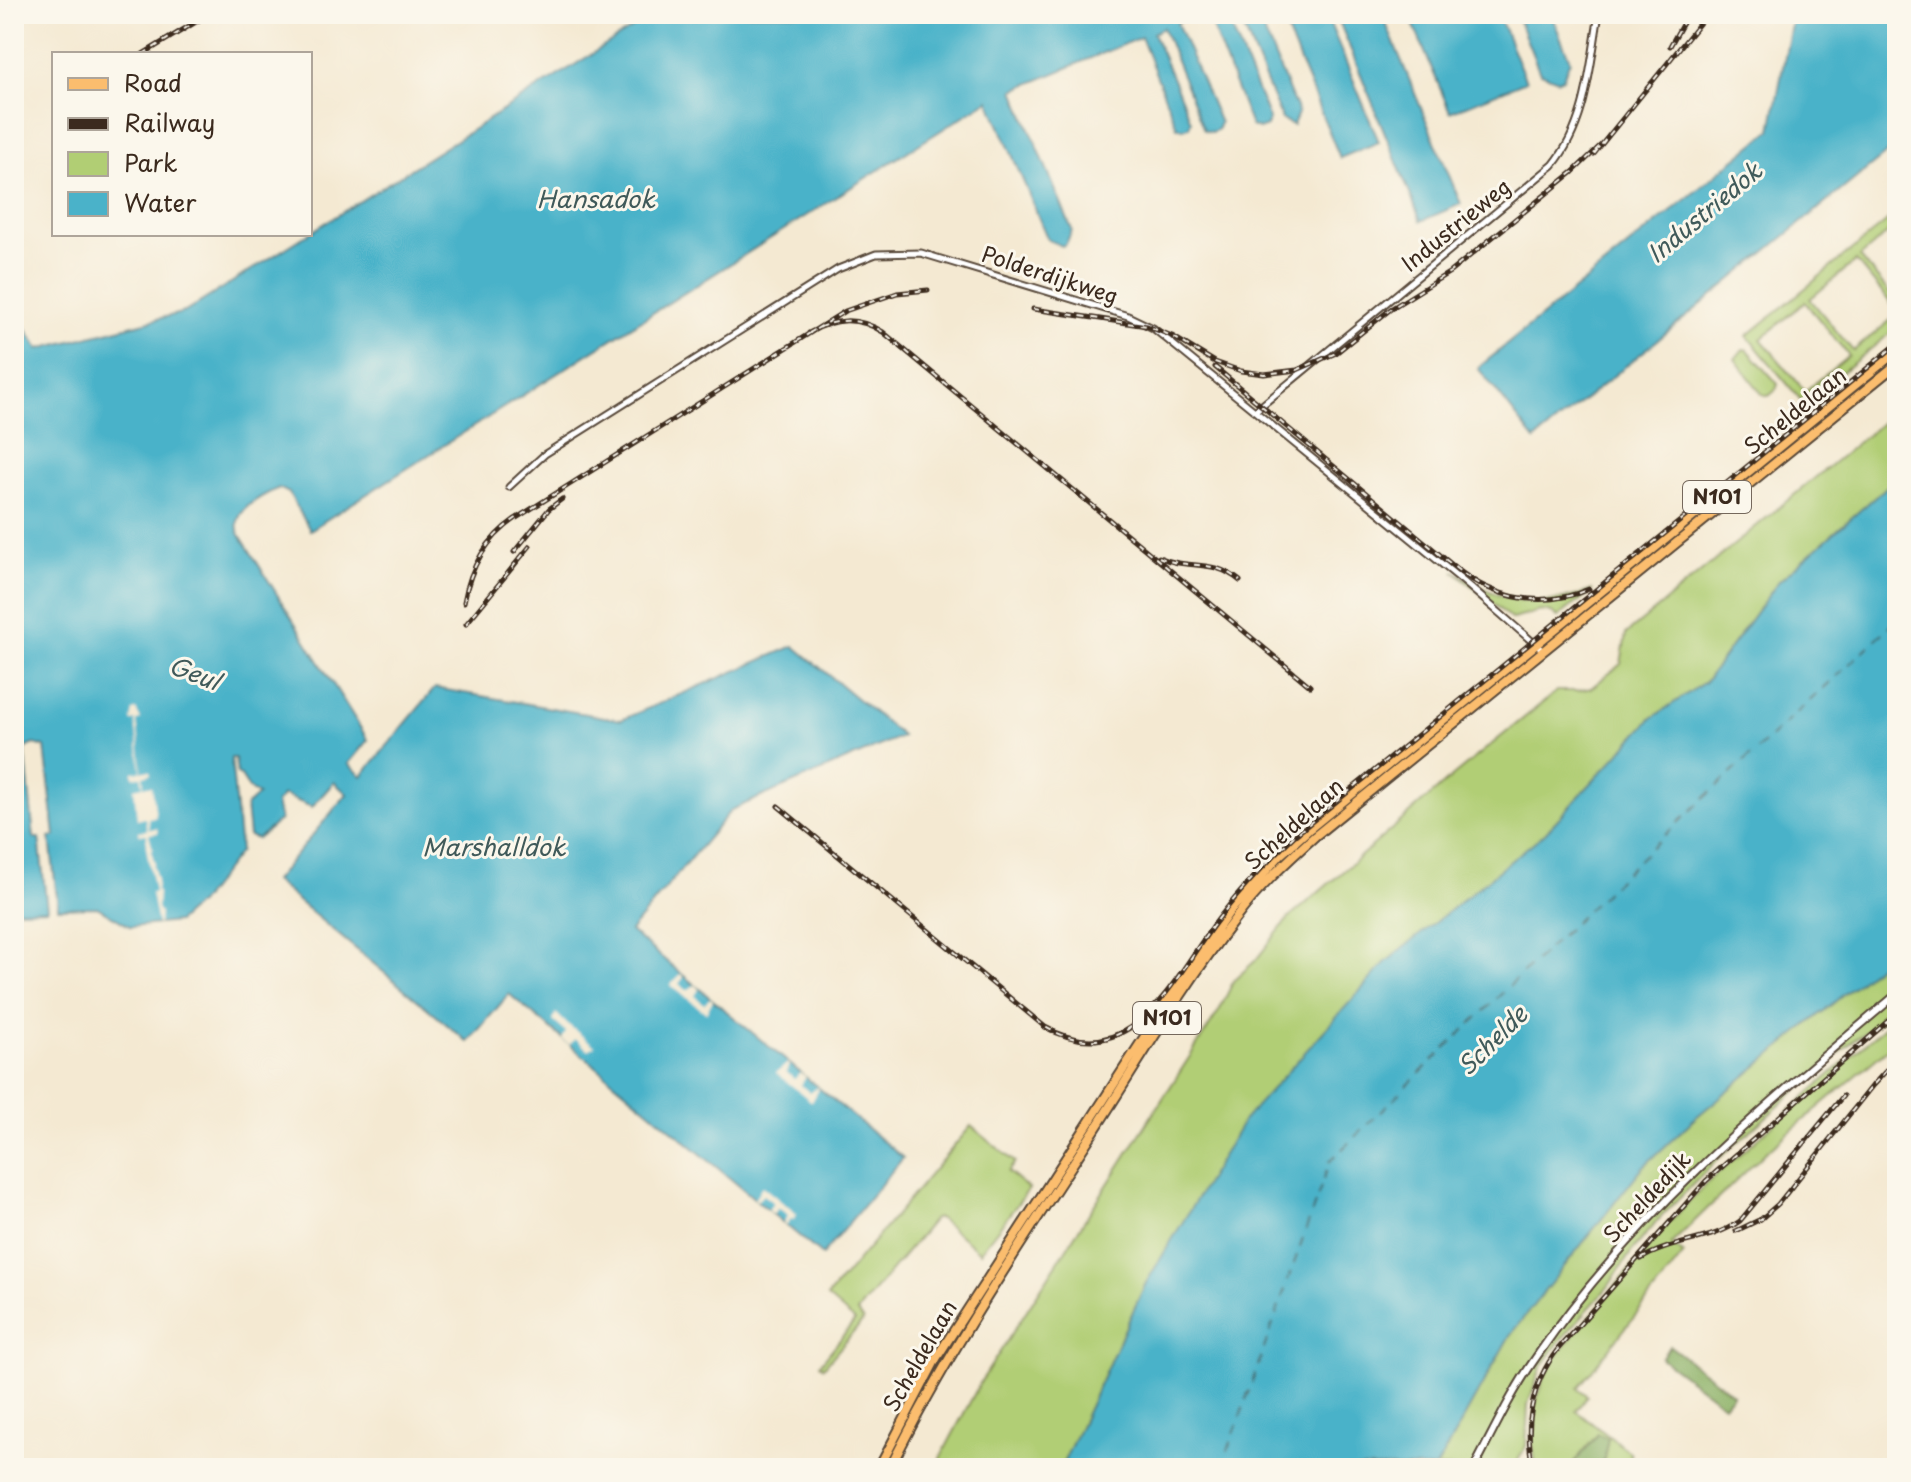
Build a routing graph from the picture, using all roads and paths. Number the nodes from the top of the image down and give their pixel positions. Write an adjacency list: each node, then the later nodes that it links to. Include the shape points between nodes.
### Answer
1 (1599, 14): 4 (street, Industrieweg, via 1580,113 1553,165)
2 (1897, 351): 6 (main road, Scheldelaan / N101)
3 (1897, 364): 6 (main road, Scheldelaan / N101)
4 (1255, 411): 5 (street, Polderdijkweg, via 1150,326 1046,288 921,253 889,252 838,269 545,454); 6 (street, Polderdijkweg)
5 (509, 487)
6 (1539, 647): 7 (main road, Scheldelaan / N101)
7 (1482, 695): 8 (main road, Scheldelaan / N101); 9 (main road, Scheldelaan / N101)
8 (1410, 748): 9 (main road); 11 (main road, Scheldelaan / N101, via 1280,855 1229,912)
9 (1420, 751): 11 (main road, Scheldelaan / N101, via 1264,884)
10 (1897, 994): 15 (street, Scheldedijk, via 1725,1142 1655,1212 1538,1354)
11 (1175, 998): 12 (main road, Scheldelaan / N101)
12 (899, 1439): 13 (main road, Scheldelaan / N101); 14 (main road, Scheldelaan / N101)
13 (879, 1468)
14 (890, 1468)
15 (1474, 1468)

